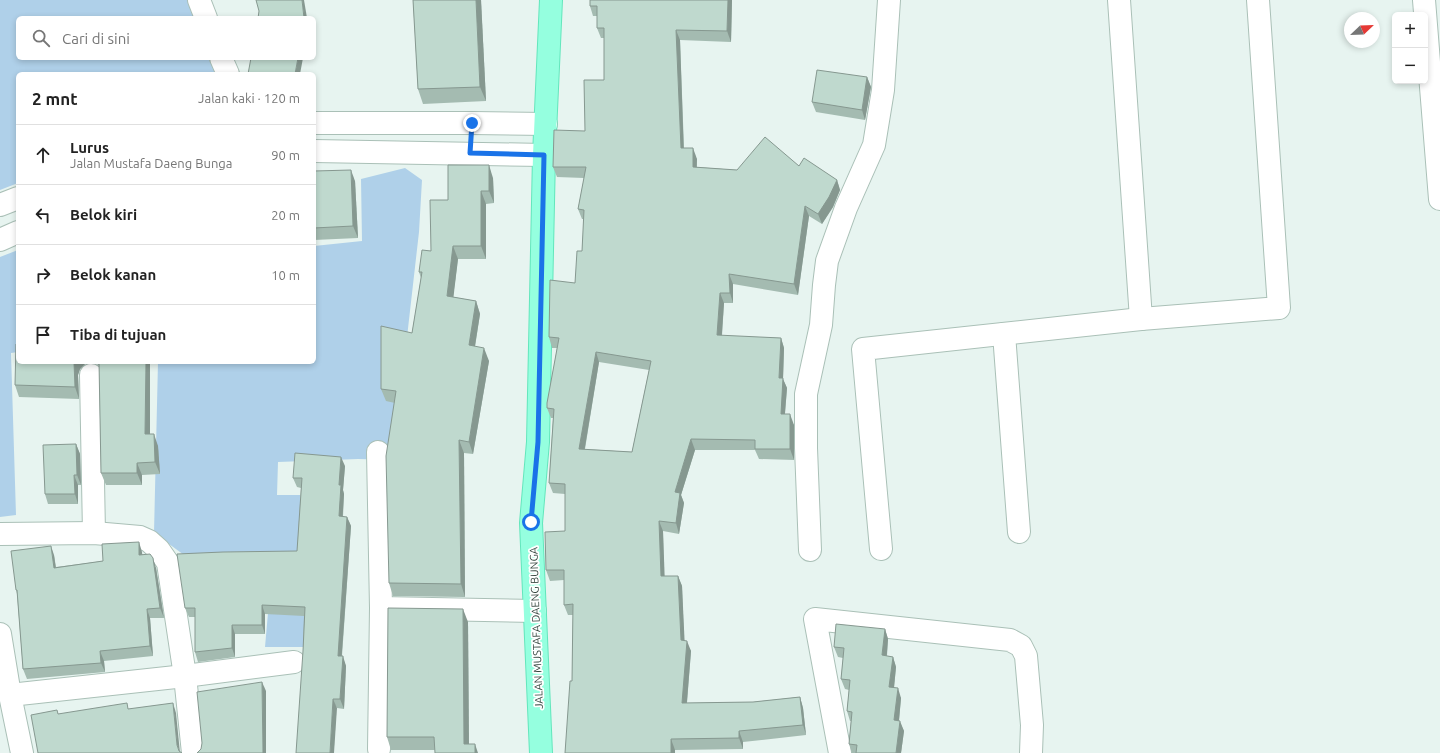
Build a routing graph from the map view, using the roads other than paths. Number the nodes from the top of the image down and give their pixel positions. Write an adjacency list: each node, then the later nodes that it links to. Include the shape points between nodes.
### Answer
1 (199, 0): 7 (street)
2 (551, 0): 12 (main road, JALAN MUSTAFA DAENG BUNGA)
3 (889, 0): 29 (street, via 883,90 874,145 846,208 827,261 821,325 806,394)
4 (1118, 0): 21 (street)
5 (1258, 0): 21 (street, via 1279,308)
6 (1424, 0): 17 (street)
7 (205, 16)
8 (222, 60): 9 (street)
9 (227, 72)
10 (316, 123): 11 (street)
11 (472, 123): 12 (street); 14 (street)
12 (546, 124): 15 (main road, JALAN MUSTAFA DAENG BUNGA)
13 (316, 151): 14 (street)
14 (470, 153): 15 (street)
15 (544, 155): 31 (main road, JALAN MUSTAFA DAENG BUNGA, via 538,442 531,522)
16 (16, 199): 18 (street)
17 (1440, 199)
18 (0, 205)
19 (16, 233): 20 (street)
20 (0, 240)
21 (1141, 319): 22 (street)
22 (1004, 334): 25 (street); 28 (street, via 863,349)
23 (91, 376): 26 (street)
24 (378, 452): 30 (street)
25 (1019, 532)
26 (94, 533): 27 (street); 34 (street, via 140,537 149,541 168,563)
27 (0, 534)
28 (881, 549)
29 (810, 550)
30 (381, 608): 31 (street); 36 (street)
31 (535, 611): 39 (main road, JALAN MUSTAFA DAENG BUNGA)
32 (0, 634): 35 (street)
33 (294, 662): 34 (street)
34 (185, 676): 35 (street); 38 (street)
35 (10, 695): 37 (street)
36 (379, 749)
37 (22, 753)
38 (193, 753)
39 (541, 753)
40 (840, 753): 41 (street, via 815,619 1010,640 1021,646 1026,656 1032,725)
41 (1031, 753)

